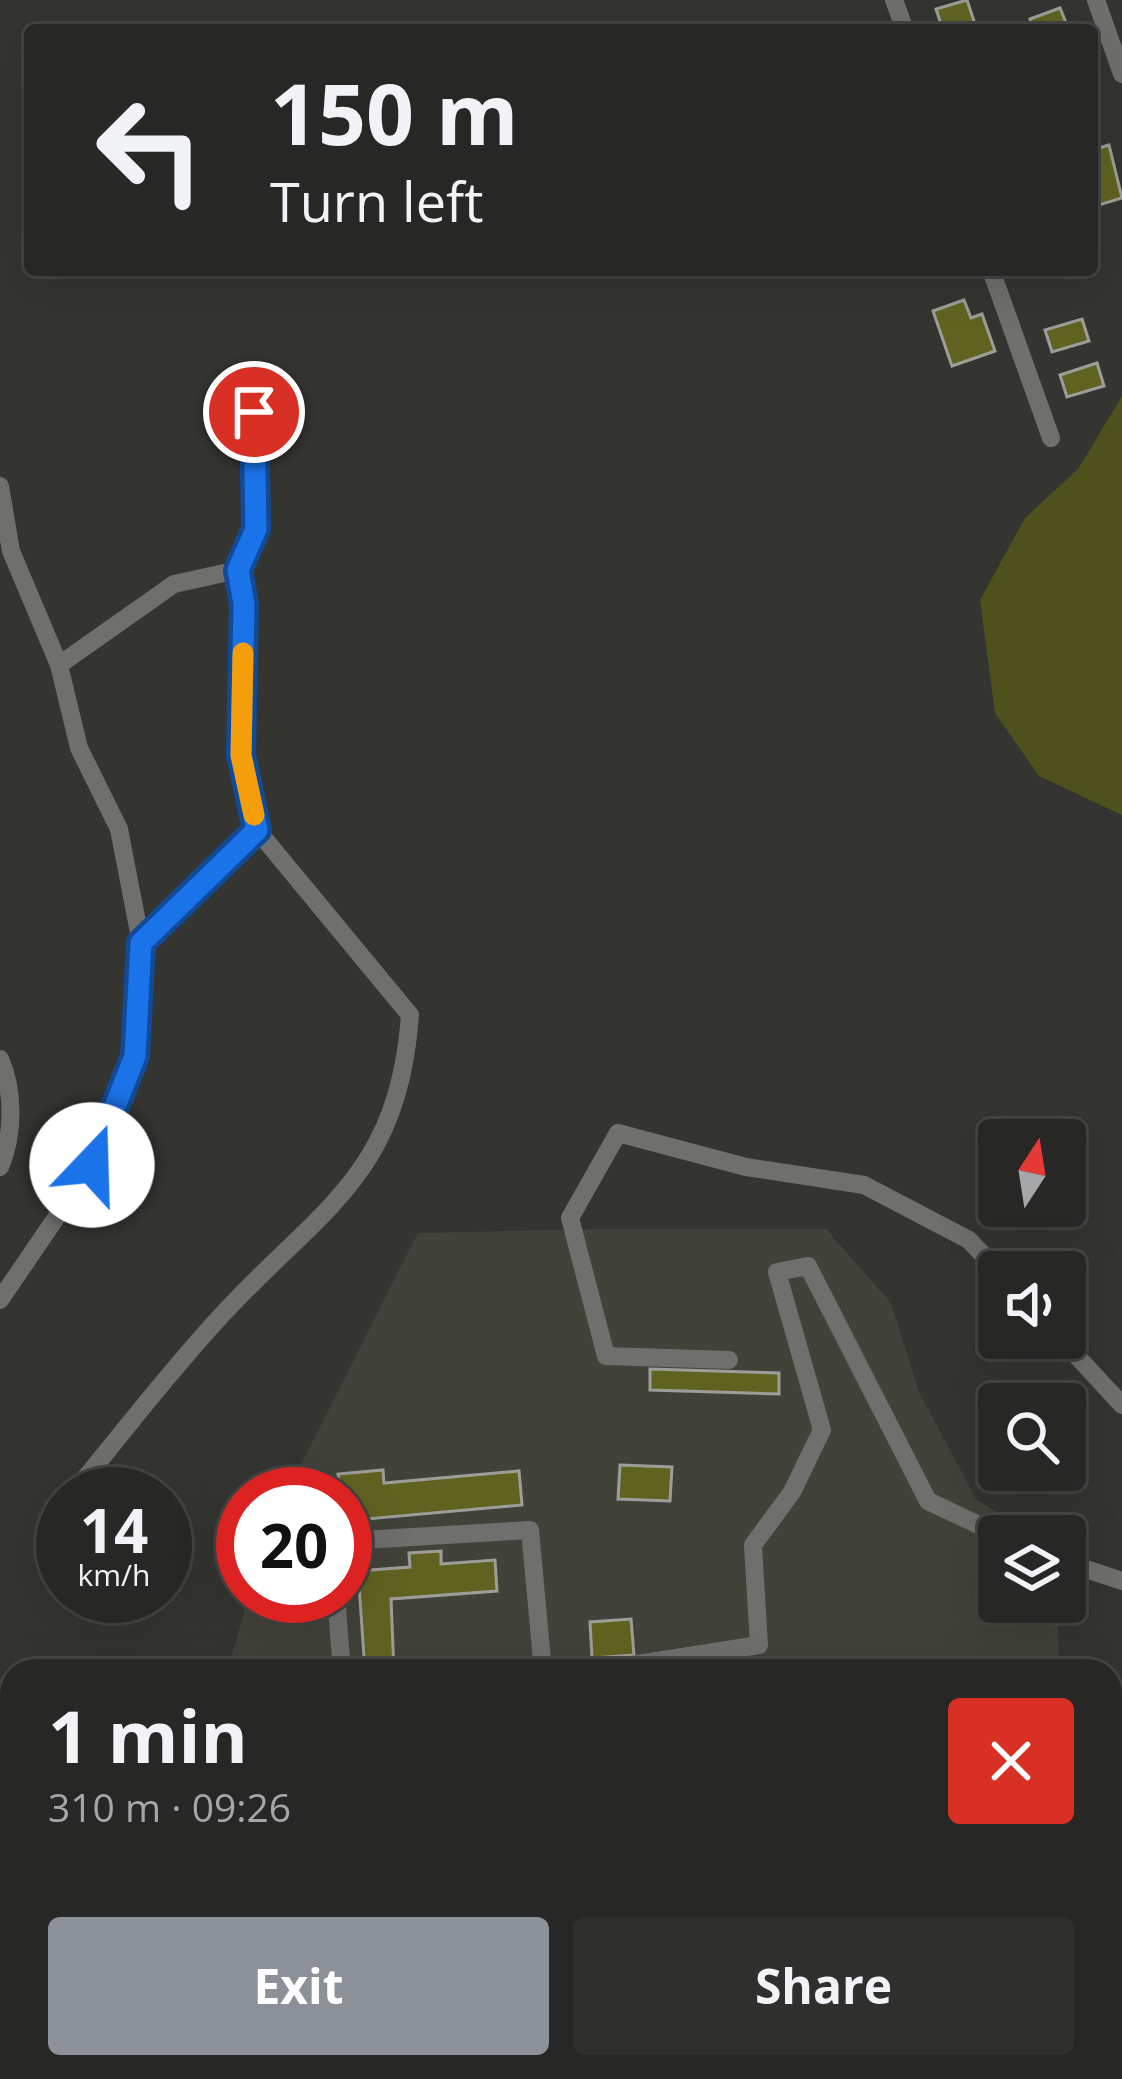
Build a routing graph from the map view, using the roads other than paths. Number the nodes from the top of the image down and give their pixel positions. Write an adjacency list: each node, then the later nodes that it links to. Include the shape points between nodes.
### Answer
1 (1096, 0): 2 (street)
2 (1122, 74)
3 (993, 276): 5 (street)
4 (254, 412): 7 (street, via 256,529)
5 (1051, 438)
6 (0, 486): 8 (street, via 11,551)
7 (238, 570): 8 (street, via 174,584); 9 (street, via 241,755)
8 (59, 665): 10 (street, via 79,748 118,829)
9 (257, 830): 10 (street); 18 (street, via 410,1016 406,1074 383,1139 351,1190 221,1316)
10 (141, 943): 14 (street, via 135,1056 115,1107 92,1165)
11 (0, 1059): 12 (street, via 11,1091)
12 (0, 1167)
13 (979, 1251): 16 (street, via 864,1185 746,1167 617,1133 570,1218 606,1357)
14 (0, 1300)
15 (1079, 1359): 17 (street)
16 (729, 1360)
17 (1122, 1405)
18 (94, 1467)
19 (978, 1525): 26 (street, via 928,1501 808,1266 777,1272 822,1430 792,1492 752,1545 759,1645)
20 (372, 1539): 25 (street, via 530,1530)
21 (1086, 1569): 22 (street)
22 (1122, 1581)
23 (338, 1623): 24 (street)
24 (341, 1659)
25 (542, 1659)
26 (669, 1659)

